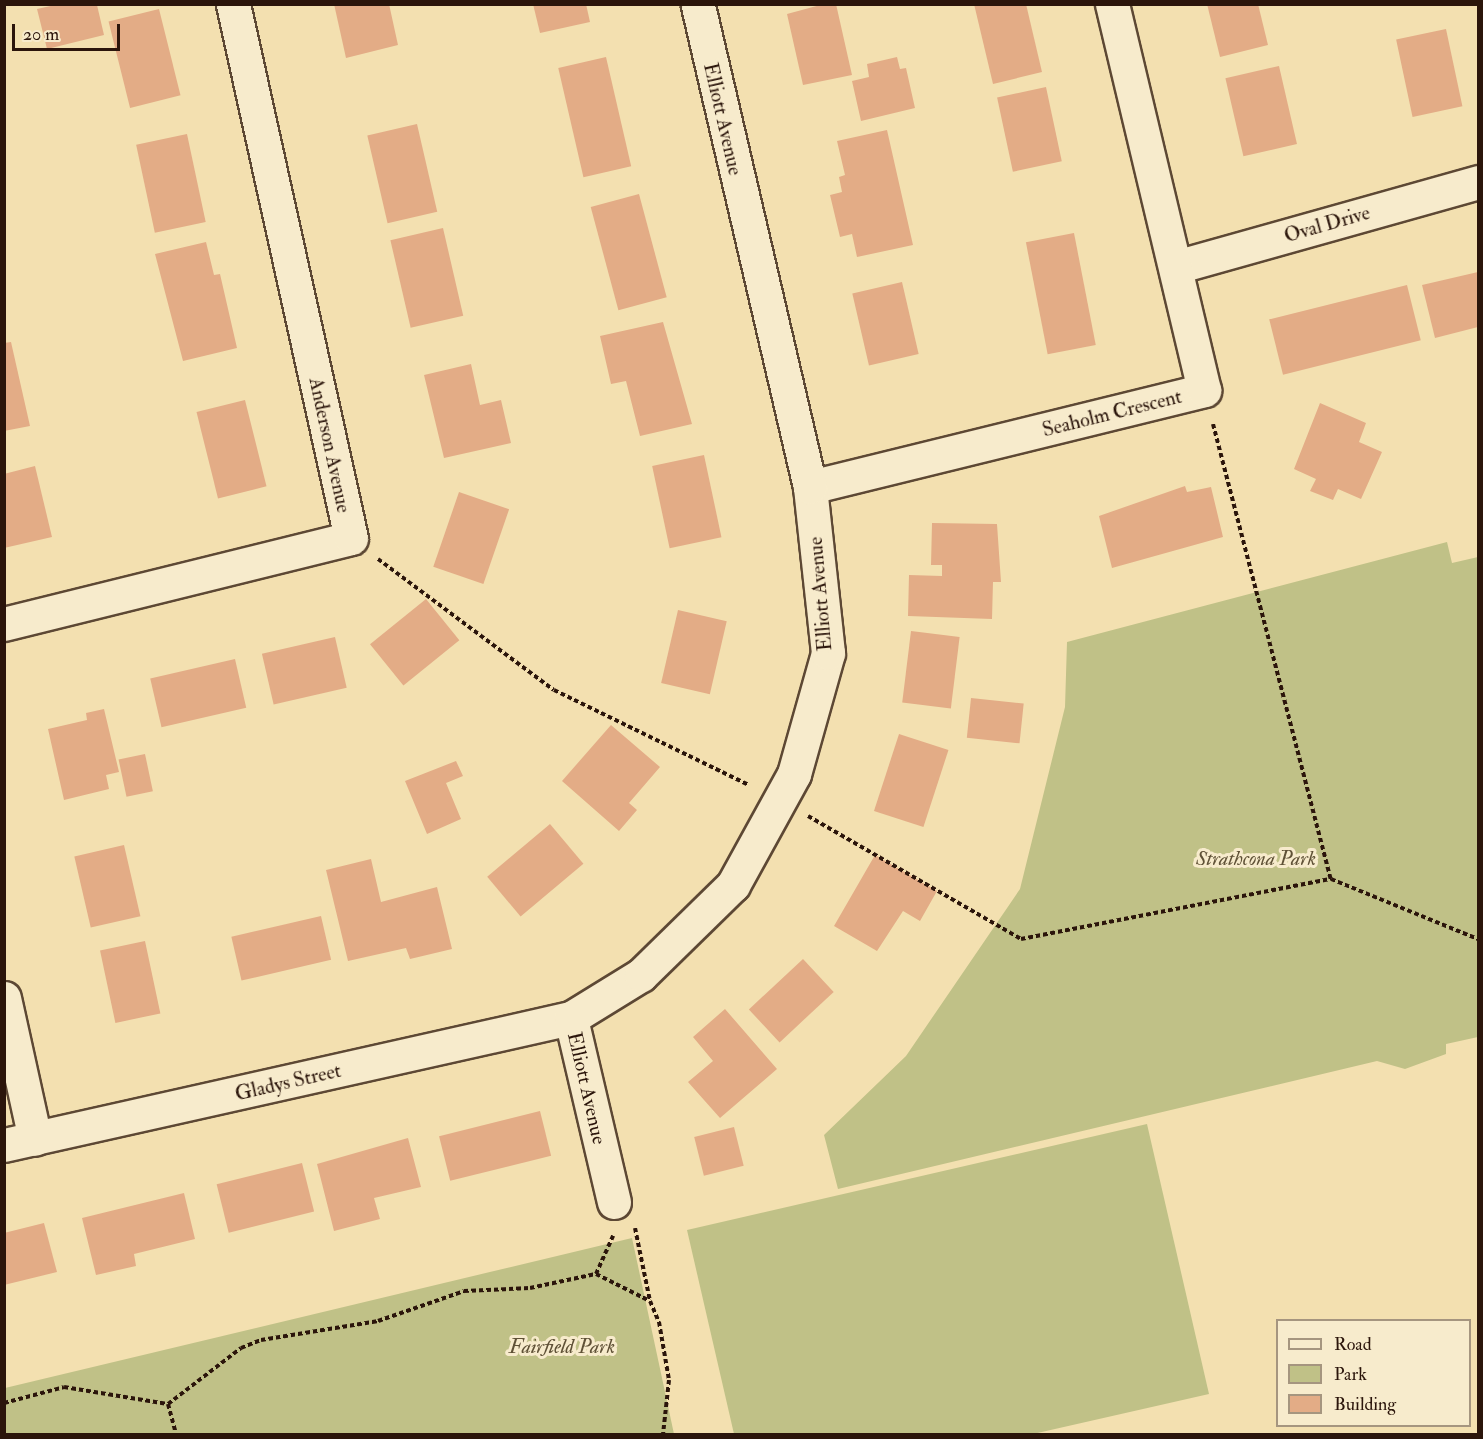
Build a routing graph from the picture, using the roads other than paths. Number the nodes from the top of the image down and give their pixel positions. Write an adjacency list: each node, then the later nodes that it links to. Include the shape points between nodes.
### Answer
1 (233, 4): 7 (street, Anderson Avenue, via 351,538)
2 (698, 4): 6 (street, Elliott Avenue)
3 (1112, 4): 5 (street, Seaholm Crescent)
4 (1479, 182): 5 (street, Oval Drive)
5 (1176, 267): 6 (street, Seaholm Crescent, via 1204,390)
6 (810, 487): 9 (street, Elliott Avenue, via 828,652 794,774 734,885 641,975)
7 (4, 624)
8 (4, 998): 10 (street)
9 (571, 1018): 10 (street, Gladys Street); 11 (street, Elliott Avenue)
10 (20, 1142)
11 (614, 1202)

